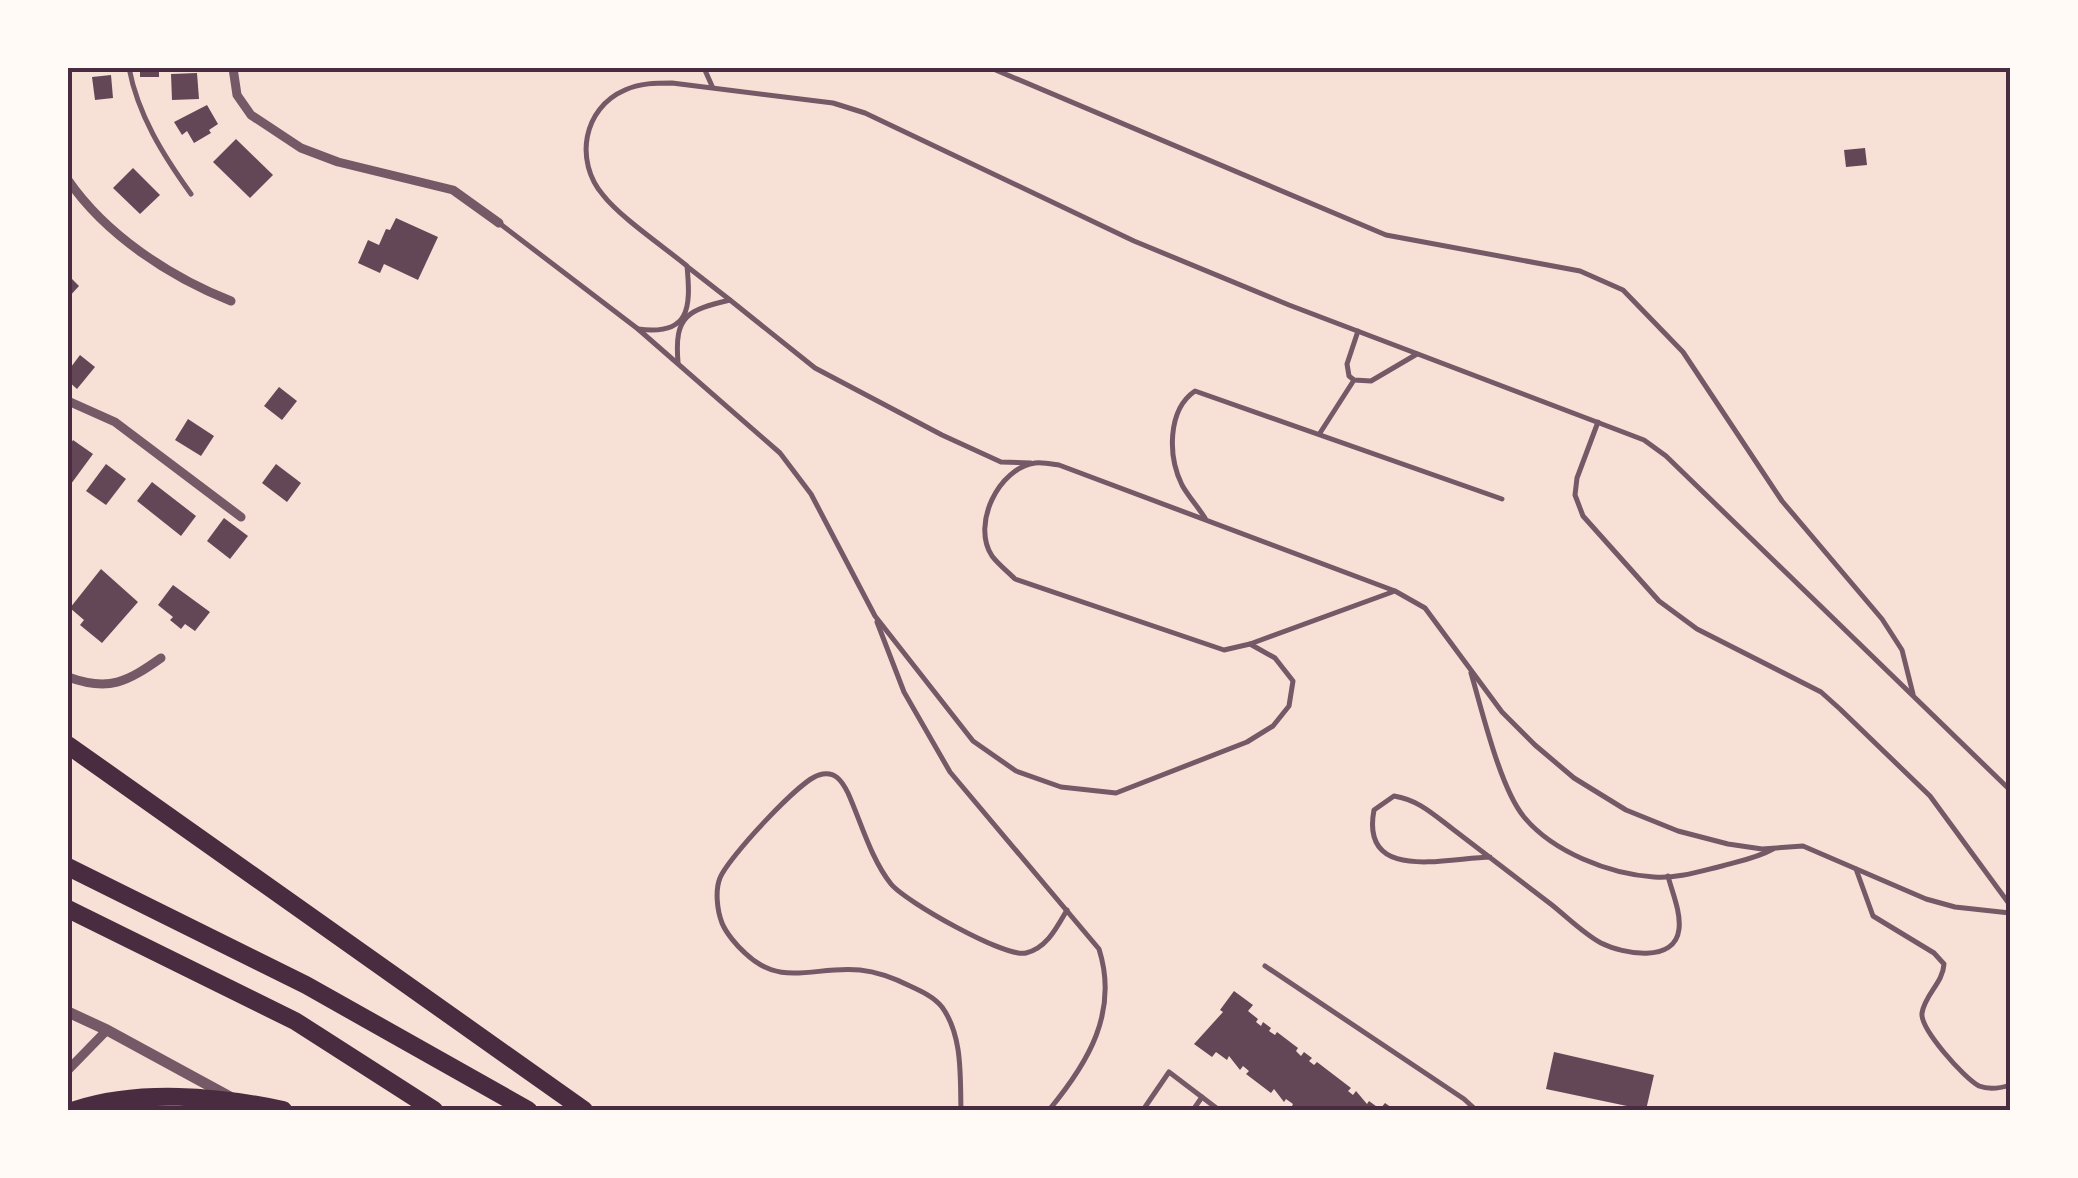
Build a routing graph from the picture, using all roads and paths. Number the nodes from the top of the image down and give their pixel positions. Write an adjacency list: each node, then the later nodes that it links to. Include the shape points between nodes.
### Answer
1 (129, 68): 7 (lane, via 163,155)
2 (233, 68): 8 (street, via 237,95 250,116 301,148 453,190)
3 (704, 68): 5 (lane)
4 (992, 68): 31 (lane, via 1386,234 1580,271 1623,290 1683,352 1782,502 1882,619 1902,650)
5 (712, 86): 9 (lane, via 648,83 626,90 591,122 584,145 602,195); 14 (lane, via 832,102 864,113 1134,241)
6 (68, 180): 11 (street, via 148,258)
7 (191, 194)
8 (499, 223): 13 (lane)
9 (687, 266): 10 (lane); 12 (lane, via 690,296)
10 (730, 300): 12 (lane, via 695,308); 21 (lane, via 815,368 1001,462)
11 (232, 301)
12 (682, 320): 13 (lane); 16 (lane)
13 (638, 330): 16 (lane)
14 (1358, 331): 15 (lane); 17 (lane, via 1347,364)
15 (1417, 354): 17 (lane, via 1371,381); 19 (lane)
16 (678, 365): 26 (lane, via 794,468)
17 (1354, 380): 20 (lane)
18 (68, 400): 23 (street, via 115,422)
19 (1598, 422): 31 (lane, via 1666,456); 39 (lane, via 1576,478 1584,516 1659,601 1696,629 1821,692 1840,709 1930,796)
20 (1320, 433): 22 (lane); 24 (lane, via 1205,393 1186,397 1172,441 1174,460 1181,484)
21 (1032, 463): 24 (lane, via 1059,464); 27 (lane, via 993,495 983,525 992,556 1015,578 1224,650)
22 (1502, 498)
23 (242, 517)
24 (1207, 520): 25 (lane)
25 (1396, 591): 27 (lane); 29 (lane, via 1425,608)
26 (875, 616): 27 (lane, via 973,741 1016,771 1060,787 1116,793 1273,726 1289,706 1293,681 1274,658); 41 (lane, via 904,692 950,772)
27 (1250, 644)
28 (161, 658): 30 (street, via 115,684)
29 (1468, 665): 34 (lane, via 1534,745 1626,810 1728,844); 38 (lane, via 1521,814 1573,854 1619,872)
30 (68, 678)
31 (1914, 697): 33 (lane)
32 (68, 745): 54 (highway)
33 (2010, 790)
34 (1774, 848): 37 (lane, via 1802,846); 38 (lane)
35 (1490, 857): 35 (lane, via 1413,799 1394,796 1374,810 1370,838 1386,856 1424,862); 38 (lane, via 1599,942 1626,952 1646,954 1674,943 1679,920)
36 (68, 867): 53 (highway, via 306,985)
37 (1856, 869): 42 (lane, via 1926,899); 47 (lane, via 1873,916 1944,964 1923,1007 1926,1030 1980,1086)
38 (1668, 876)
39 (2010, 905)
40 (68, 909): 52 (highway, via 296,1021)
41 (1067, 910): 55 (lane, via 1050,938 1021,955 910,900 891,884 833,775 819,774 802,786 736,852 720,878 722,923 761,968 888,975 942,1006 958,1048); 56 (lane, via 1099,949 1106,1000 1076,1078)
42 (2010, 913)
43 (1265, 966): 60 (lane)
44 (68, 1012): 45 (street)
45 (107, 1030): 46 (street); 50 (street)
46 (68, 1070)
47 (2010, 1085)
48 (1202, 1098): 57 (lane, via 1169,1072); 58 (lane); 59 (lane)
49 (76, 1110): 51 (highway, via 197,1098)
50 (256, 1110)
51 (283, 1110)
52 (434, 1110)
53 (528, 1110)
54 (584, 1110)
55 (961, 1110)
56 (1049, 1110)
57 (1143, 1110)
58 (1193, 1110)
59 (1219, 1110)
60 (1476, 1110)

